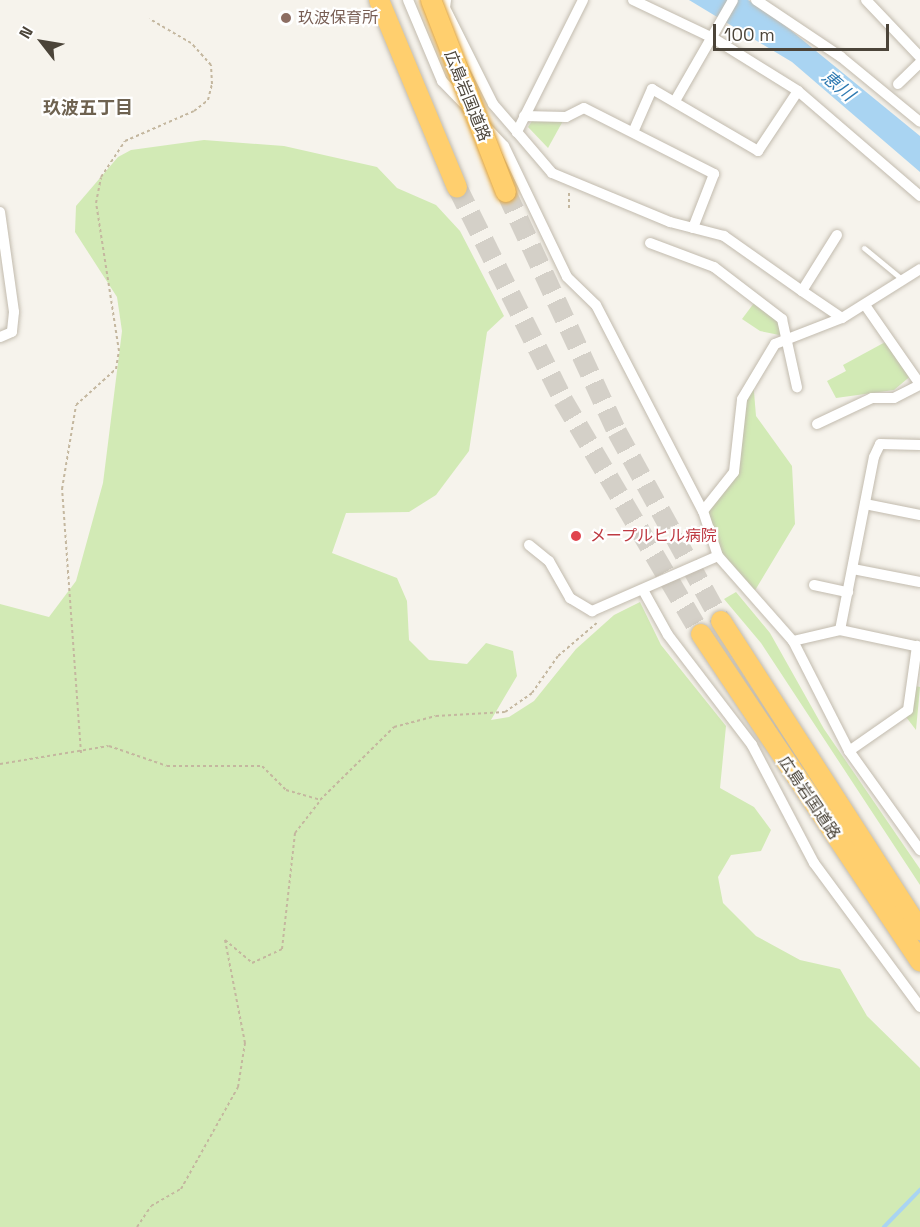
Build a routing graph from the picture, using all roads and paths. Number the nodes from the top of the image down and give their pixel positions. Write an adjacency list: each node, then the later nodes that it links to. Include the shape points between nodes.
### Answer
1 (379, 0): 22 (highway)
2 (408, 0): 43 (street, via 423,45 442,81 504,146 567,277 596,305)
3 (431, 0): 23 (highway, 広島岩国道路, bridge)
4 (446, 0): 20 (street, via 445,8 493,104)
5 (583, 0): 17 (street)
6 (633, 0): 11 (street)
7 (733, 0): 11 (street)
8 (756, 0): 18 (street, via 841,57)
9 (866, 0): 12 (street)
10 (150, 19): 59 (path, via 191,43 211,65 212,84 208,100 194,111 125,141 101,177 96,203 119,351 116,369 76,405 62,489)
11 (713, 38): 15 (street); 16 (street)
12 (920, 57)
13 (920, 63): 14 (street)
14 (898, 84)
15 (798, 91): 16 (street, via 758,151); 24 (street)
16 (675, 101): 19 (street, via 652,89)
17 (524, 116): 19 (street, via 566,117 584,108); 20 (street)
18 (920, 122)
19 (634, 130): 27 (street, via 714,174)
20 (517, 132): 21 (street, via 552,173)
21 (568, 179): 25 (path); 27 (street)
22 (457, 186)
23 (506, 192)
24 (920, 196)
25 (569, 207)
26 (0, 212): 36 (street, via 14,312 12,332)
27 (693, 228): 33 (street, via 724,236)
28 (837, 235): 33 (street)
29 (650, 243): 37 (street, via 714,267 782,319)
30 (864, 248): 32 (lane)
31 (920, 269): 32 (street)
32 (903, 280): 34 (street)
33 (802, 291): 35 (street)
34 (865, 305): 35 (street); 38 (street)
35 (842, 318): 37 (street)
36 (0, 337)
37 (789, 337): 39 (street); 43 (street, via 776,344 742,399 734,472)
38 (920, 384): 40 (street, via 894,398 872,398)
39 (797, 387)
40 (817, 424)
41 (920, 444): 42 (street, via 880,444)
42 (866, 504): 44 (street); 47 (street)
43 (703, 511): 46 (street)
44 (920, 515)
45 (529, 545): 52 (street, via 549,561 575,602)
46 (718, 556): 50 (street); 56 (street)
47 (853, 569): 48 (street); 51 (street)
48 (920, 582)
49 (814, 585): 51 (street)
50 (643, 590): 52 (street); 65 (street, via 668,635 752,745 814,863)
51 (848, 592): 54 (street)
52 (598, 609): 61 (path, via 599,623 505,712 436,716 394,727)
53 (721, 621): 63 (highway, 広島岩国道路)
54 (840, 630): 56 (street); 57 (street)
55 (701, 634): 64 (highway, 広島岩国道路)
56 (792, 640): 58 (street)
57 (919, 647): 58 (street, via 908,710)
58 (849, 751): 62 (street)
59 (81, 753): 60 (path); 61 (path, via 109,746 167,766 262,766 286,789)
60 (0, 764)
61 (320, 800): 66 (path, via 295,833 282,949 252,963 225,940 245,1043 238,1087 181,1189 151,1206)
62 (920, 850)
63 (920, 930)
64 (920, 961)
65 (920, 1007)
66 (137, 1227)

